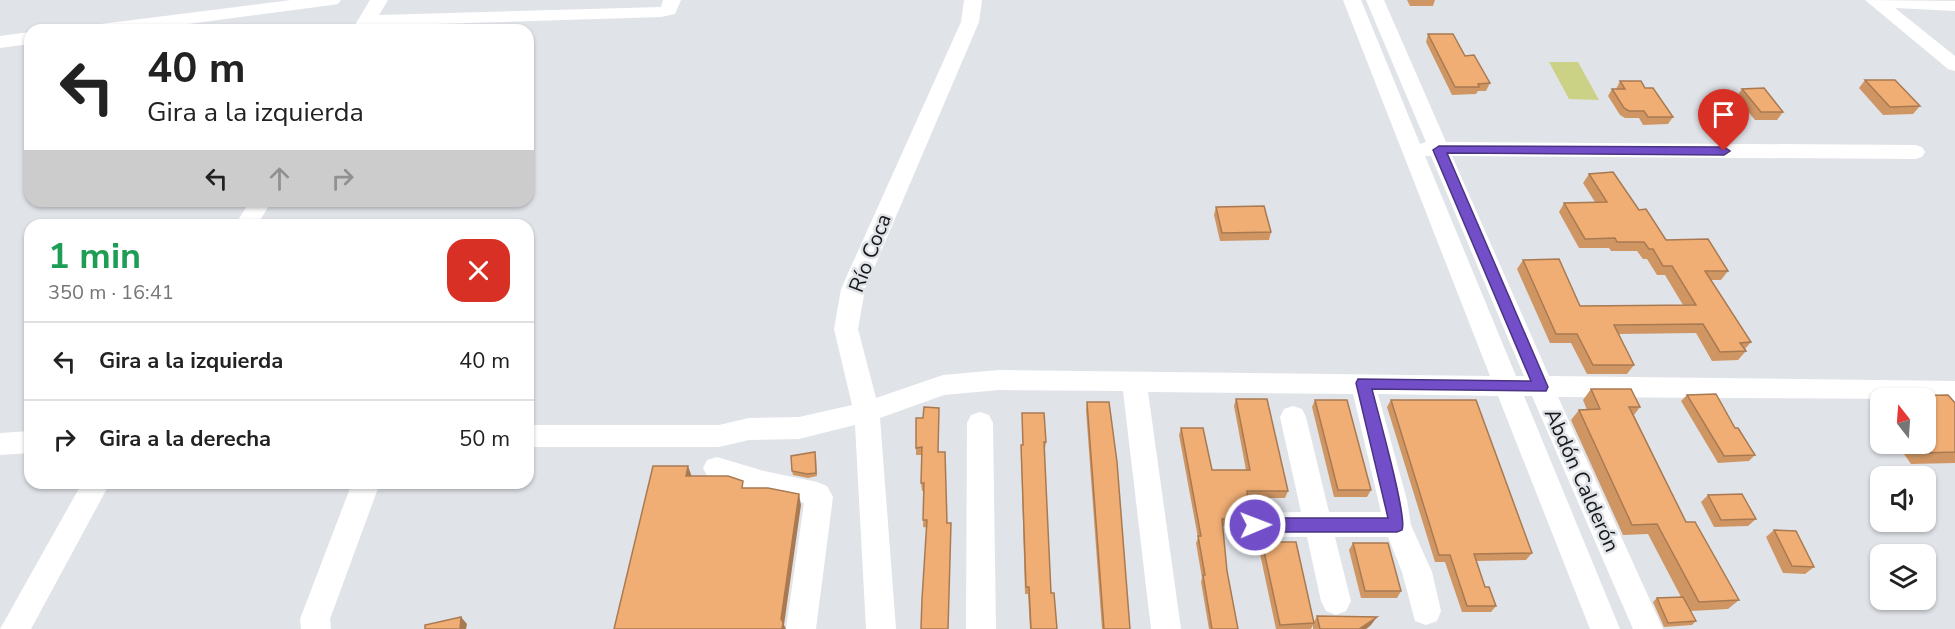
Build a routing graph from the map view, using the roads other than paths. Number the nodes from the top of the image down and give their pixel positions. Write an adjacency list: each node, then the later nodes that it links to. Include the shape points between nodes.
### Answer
1 (332, 0): 9 (street)
2 (379, 0): 11 (street)
3 (672, 0): 12 (street, via 669,10 661,12)
4 (973, 0): 24 (street, Río Coca, via 970,22 853,288 846,329)
5 (1352, 0): 16 (street, Abdón Calderón)
6 (1375, 0): 17 (street, Abdón Calderón)
7 (1875, 1): 8 (street); 15 (street)
8 (1955, 6)
9 (238, 7): 10 (street)
10 (137, 24)
11 (365, 24)
12 (406, 24)
13 (24, 39): 14 (street)
14 (0, 42)
15 (1955, 65)
16 (1412, 149): 17 (street); 21 (street, Abdón Calderón)
17 (1439, 150): 18 (street); 22 (street, Abdón Calderón)
18 (1915, 152)
19 (1134, 381): 20 (street); 24 (street, via 999,380 943,385); 43 (street)
20 (1363, 383): 21 (street); 35 (street)
21 (1507, 386): 22 (street); 44 (street, Abdón Calderón)
22 (1541, 387): 23 (street); 45 (street, Abdón Calderón)
23 (1955, 391)
24 (867, 412): 27 (street, via 799,428 749,429 719,436); 41 (street, Río Coca)
25 (1293, 417): 33 (street)
26 (981, 423): 42 (street)
27 (534, 436)
28 (24, 442): 29 (street)
29 (0, 444)
30 (717, 468): 40 (street, via 819,497)
31 (93, 489): 38 (street)
32 (364, 489): 39 (street, via 315,619)
33 (1318, 524): 34 (street); 35 (street); 36 (street)
34 (1255, 525)
35 (1397, 525): 37 (street, via 1417,572)
36 (1336, 601)
37 (1426, 611)
38 (15, 629)
39 (316, 629)
40 (801, 629)
41 (881, 629)
42 (981, 629)
43 (1166, 629)
44 (1605, 629)
45 (1648, 629)

